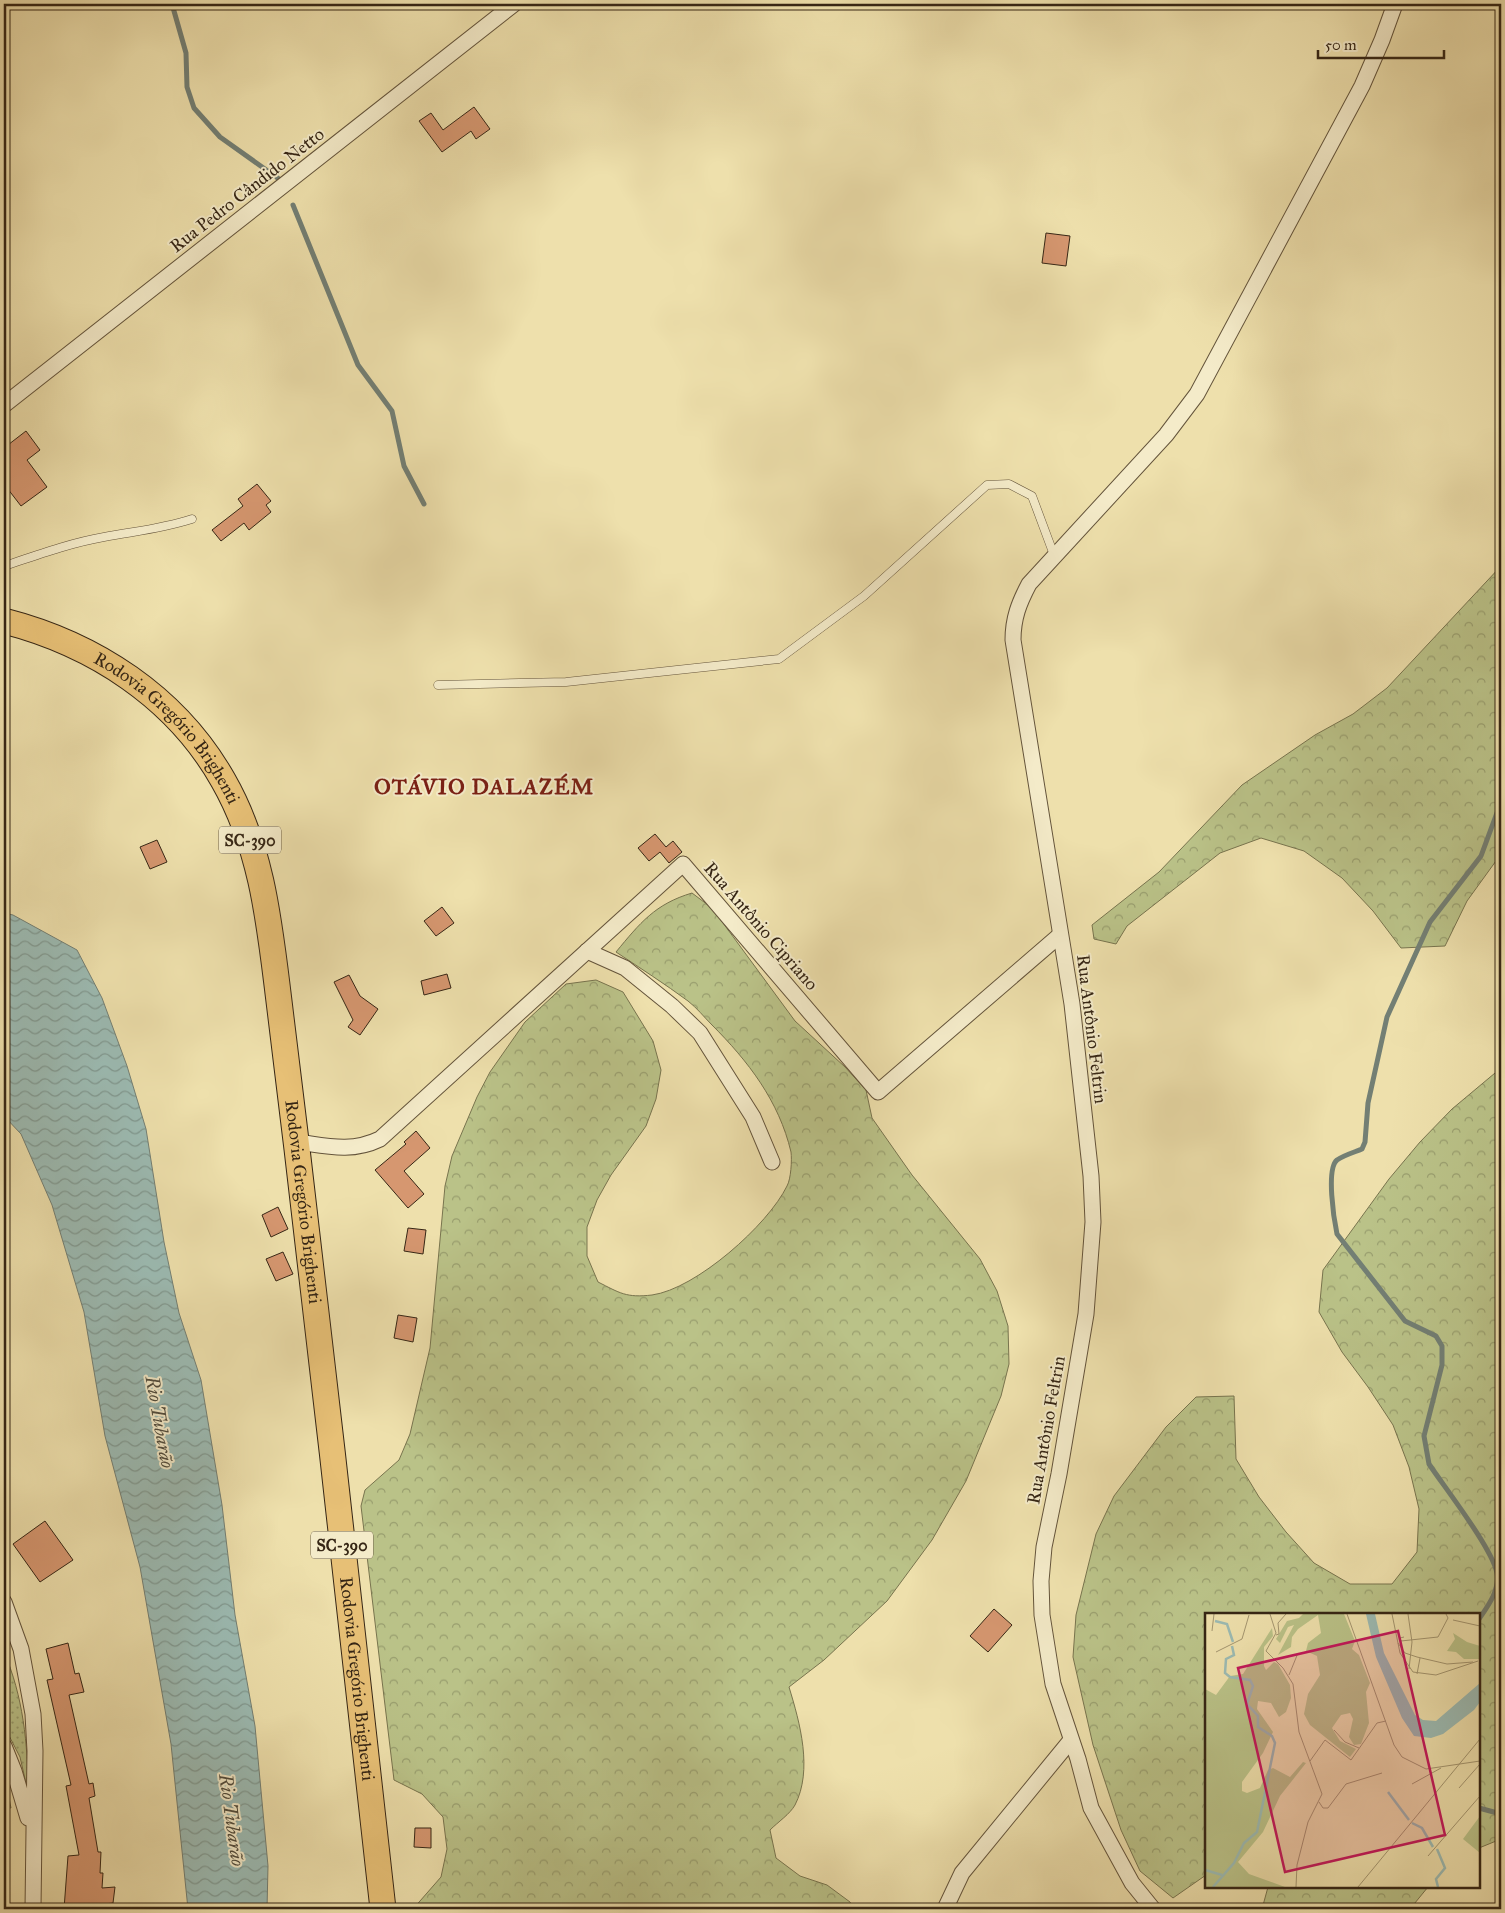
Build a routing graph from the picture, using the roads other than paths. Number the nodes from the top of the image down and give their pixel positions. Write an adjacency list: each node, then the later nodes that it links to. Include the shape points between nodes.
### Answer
1 (514, 4): 3 (street, Rua Pedro Cândido Netto)
2 (1395, 4): 5 (street, Rua Antônio Feltrin, via 1362,86 1197,394 1166,435)
3 (4, 405)
4 (192, 520): 6 (lane, via 54,549)
5 (1054, 555): 8 (lane, via 1032,496 1009,484 987,484 864,596 778,659 566,682); 9 (street, Rua Antônio Feltrin, via 1029,584 1019,603 1013,621 1013,640)
6 (4, 566)
7 (4, 621): 11 (main road, Rodovia Gregório Brighenti / SC-390, via 60,639 122,672 179,721 222,779 251,842 268,910)
8 (438, 684)
9 (1060, 935): 10 (street, Rua Antônio Cipriano, via 878,1092 683,864); 15 (street, Rua Antônio Feltrin, via 1072,1004 1093,1222 1086,1314 1044,1547 1041,1581 1046,1654)
10 (587, 951): 11 (street, Rua Antônio Cipriano, via 380,1139 365,1146 348,1148); 12 (street, via 625,968 700,1033 753,1117)
11 (296, 1142): 19 (main road, Rodovia Gregório Brighenti / SC-390)
12 (772, 1162)
13 (4, 1602): 14 (street)
14 (7, 1619): 17 (street, via 21,1649 33,1714)
15 (1071, 1740): 20 (street, via 962,1873); 21 (street, Rua Antônio Feltrin, via 1099,1825 1132,1883)
16 (4, 1746): 17 (street)
17 (32, 1835): 18 (street)
18 (33, 1909)
19 (383, 1909)
20 (945, 1909)
21 (1153, 1909)

